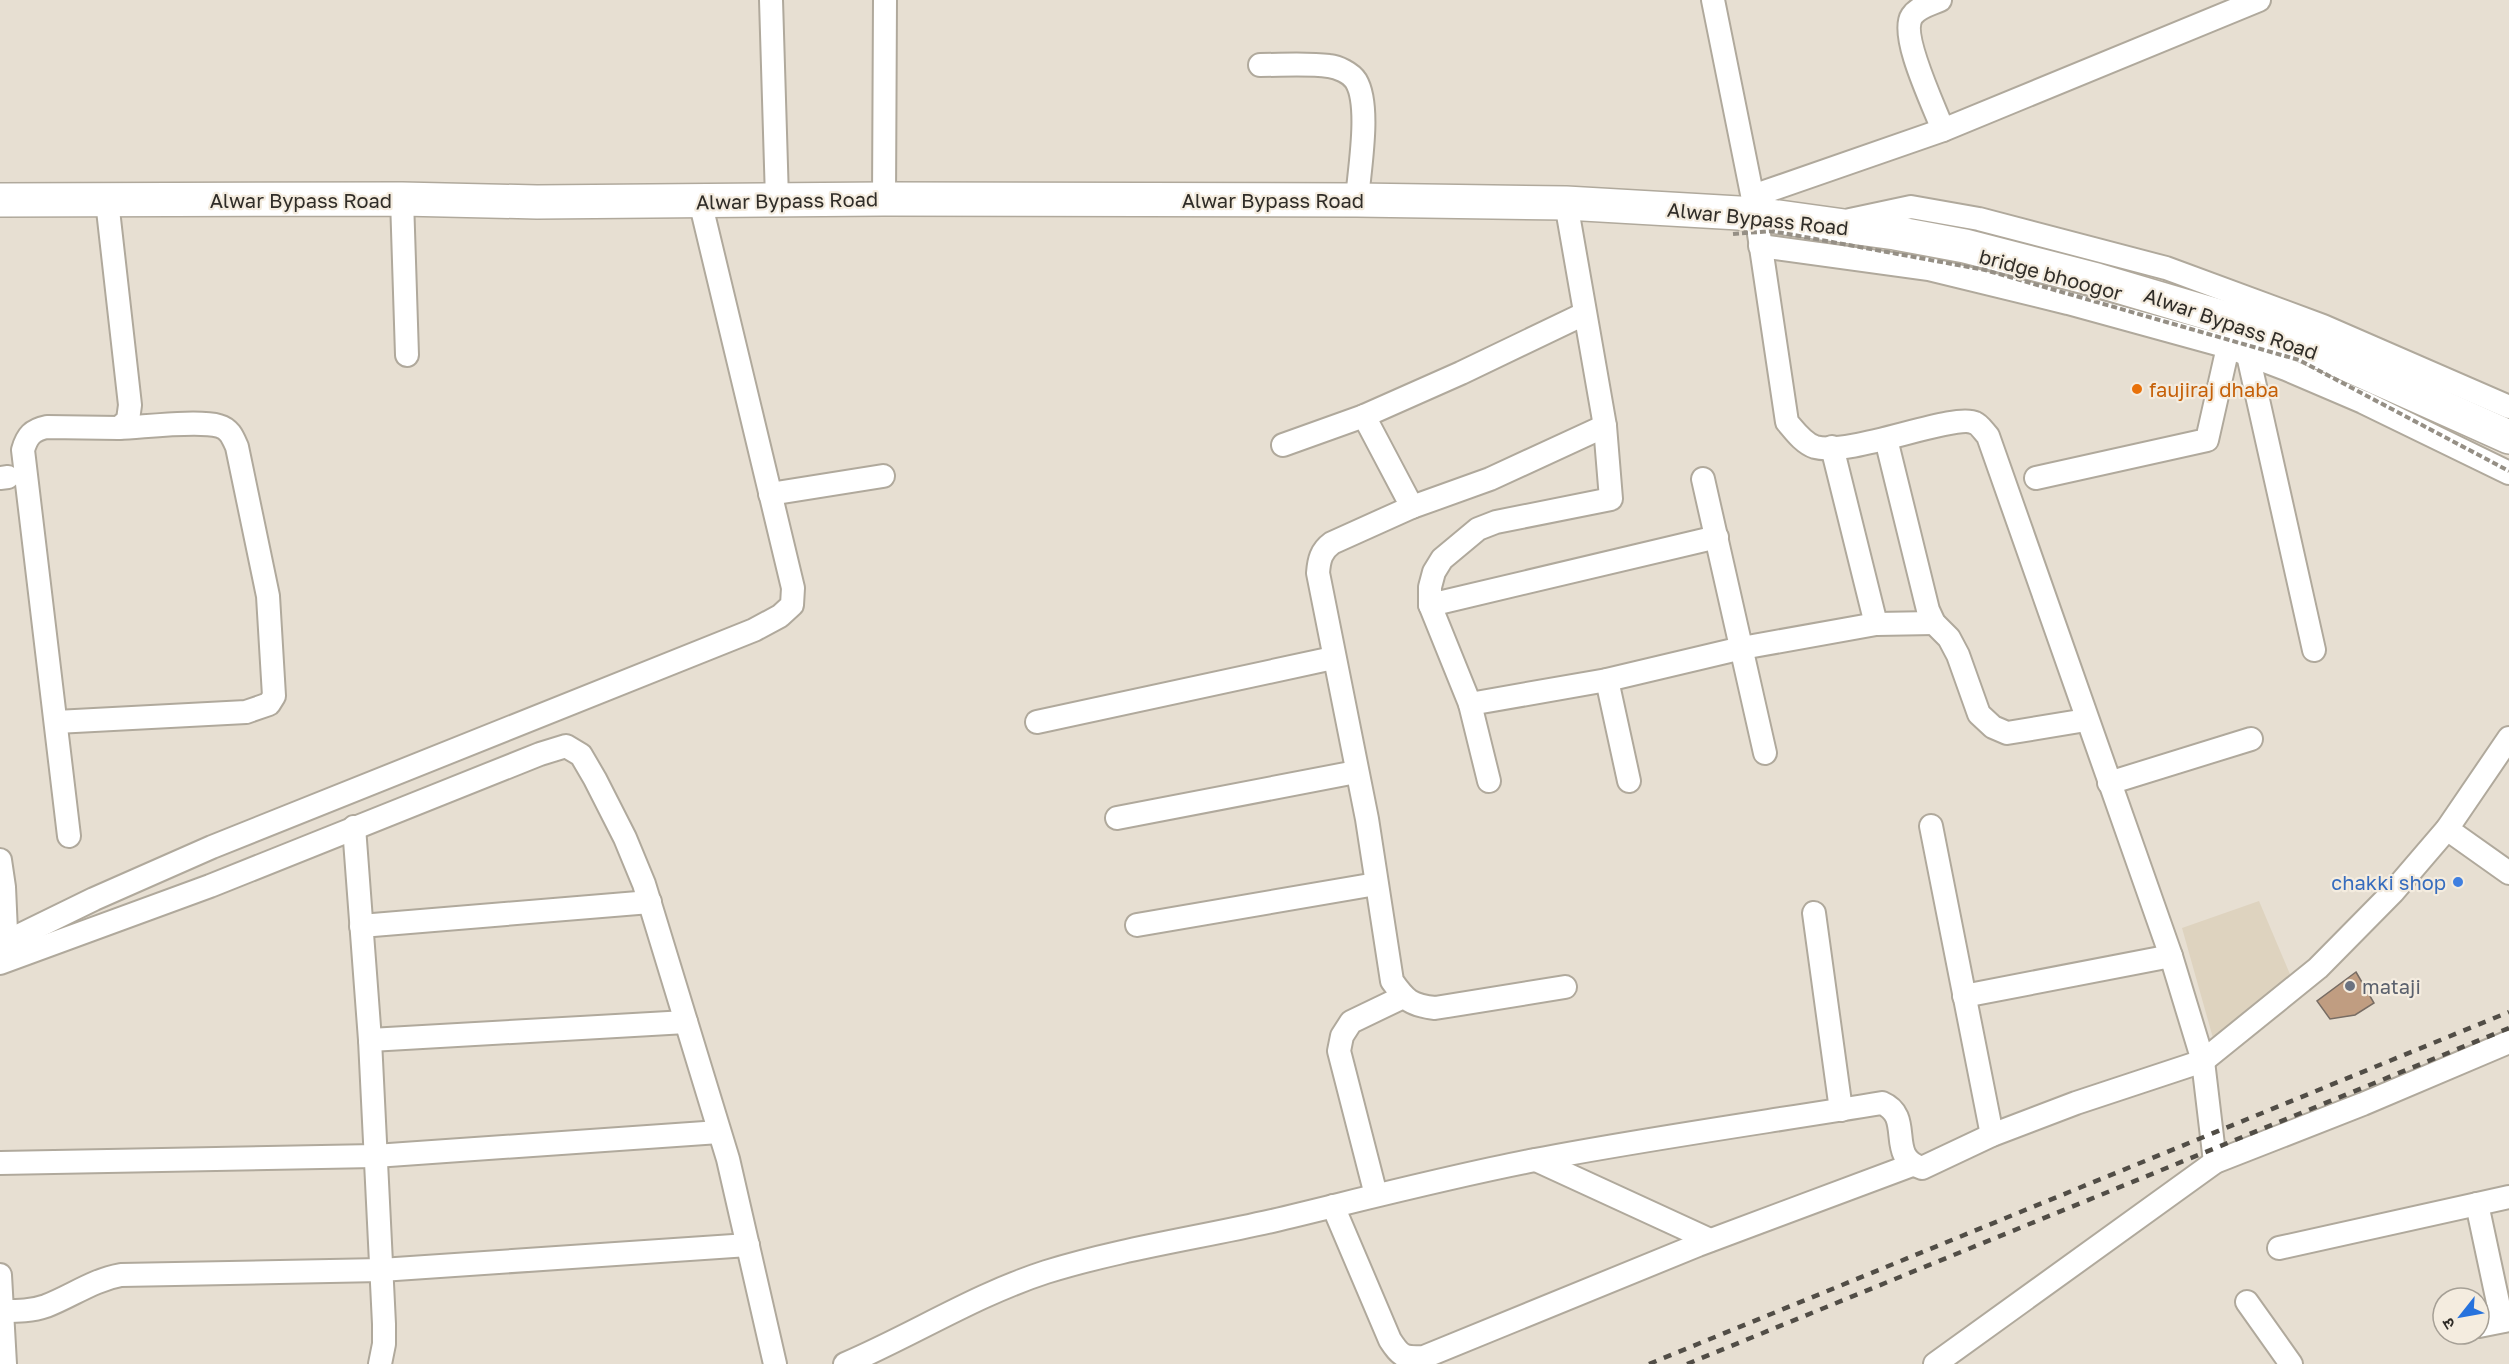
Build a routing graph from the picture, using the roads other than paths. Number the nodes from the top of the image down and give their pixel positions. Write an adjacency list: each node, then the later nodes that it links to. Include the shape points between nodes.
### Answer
1 (771, 0): 9 (street)
2 (885, 0): 10 (street)
3 (1713, 0): 16 (street)
4 (1940, 0): 7 (street, via 1912,15 1908,25 1910,41)
5 (2259, 0): 7 (street)
6 (1260, 65): 12 (street, via 1329,66 1356,80 1363,126)
7 (1943, 130): 16 (street)
8 (402, 199): 13 (highway, Alwar Bypass Road); 14 (highway, Alwar Bypass Road); 21 (street)
9 (777, 199): 10 (highway, Alwar Bypass Road); 14 (highway, Alwar Bypass Road)
10 (884, 199): 12 (highway, Alwar Bypass Road)
11 (0, 200): 13 (highway, Alwar Bypass Road)
12 (1357, 200): 15 (highway, Alwar Bypass Road)
13 (107, 201): 25 (street, via 130,405 128,420)
14 (700, 201): 34 (street)
15 (1566, 203): 16 (highway, Alwar Bypass Road); 19 (street)
16 (1748, 215): 17 (highway, Alwar Bypass Road); 18 (street)
17 (1831, 224): 22 (street, via 1911,207 1979,219 2166,268 2323,326); 26 (highway, Alwar Bypass Road, via 1965,246 2232,320 2326,355)
18 (1760, 246): 20 (street, via 1929,269); 29 (street, via 1787,422 1814,447)
19 (1584, 315): 23 (street); 24 (street)
20 (2238, 351): 30 (street, via 2363,402); 33 (street, via 2207,440); 41 (street)
21 (406, 356)
22 (2509, 407)
23 (1364, 416): 28 (street); 35 (street)
24 (1605, 426): 35 (street, via 1490,479); 37 (street, via 1611,499 1478,529 1442,559 1430,587)
25 (119, 428): 46 (street, via 47,427 26,437 24,450); 46 (street, via 203,425 221,426 231,433 264,570 274,696 269,705 246,712)
26 (2509, 437)
27 (1886, 439): 29 (street); 38 (street, via 1928,610); 45 (street, via 1961,420 1975,423 1988,436)
28 (1283, 445)
29 (1832, 447): 39 (street)
30 (2509, 472)
31 (883, 476): 34 (street)
32 (1703, 478): 36 (street)
33 (2036, 478)
34 (770, 495): 68 (street, via 793,588 792,605 780,616 212,847 94,900)
35 (1412, 507): 42 (street, via 1324,549 1317,573)
36 (1717, 537): 37 (street); 40 (street)
37 (1430, 605): 44 (street)
38 (1935, 623): 39 (street); 45 (street, via 1958,655 1979,714 1993,727 2007,733)
39 (1876, 624): 40 (street)
40 (1742, 648): 43 (street); 50 (street)
41 (2314, 650)
42 (1333, 658): 47 (street); 51 (street)
43 (1607, 680): 44 (street); 53 (street)
44 (1470, 704): 52 (street)
45 (2086, 720): 54 (street)
46 (56, 722): 59 (street)
47 (1037, 722)
48 (2509, 738): 58 (street)
49 (2251, 739): 54 (street)
50 (1766, 753)
51 (1356, 772): 55 (street); 62 (street)
52 (1489, 781)
53 (1629, 781)
54 (2109, 783): 69 (street)
55 (1117, 818)
56 (1931, 826): 71 (street)
57 (354, 827): 64 (street, via 566,746 580,755 595,779 626,838); 67 (street); 68 (street, via 210,886)
58 (2447, 829): 61 (street); 76 (street, via 2393,892 2318,968)
59 (69, 836)
60 (0, 860): 63 (street)
61 (2509, 873)
62 (1376, 884): 66 (street); 72 (street, via 1392,981)
63 (2, 887): 68 (street)
64 (650, 902): 67 (street); 73 (street)
65 (1815, 913): 77 (street)
66 (1137, 924)
67 (361, 926): 74 (street)
68 (4, 956)
69 (2171, 956): 71 (street); 76 (street)
70 (1565, 987): 72 (street, via 1435,1008 1415,1006)
71 (1964, 996): 79 (street)
72 (1403, 997): 85 (street, via 1351,1022 1339,1051)
73 (686, 1022): 74 (street); 78 (street)
74 (370, 1040): 80 (street)
75 (2509, 1042): 82 (street)
76 (2203, 1061): 79 (street); 82 (street)
77 (1841, 1110): 81 (street); 84 (street, via 1882,1103 1892,1108 1898,1117 1903,1156)
78 (719, 1132): 80 (street); 90 (street)
79 (1992, 1135): 84 (street, via 1922,1168)
80 (375, 1156): 83 (street); 92 (street)
81 (1536, 1160): 85 (street); 89 (street)
82 (2215, 1162): 101 (street)
83 (0, 1163)
84 (1912, 1165): 89 (street)
85 (1376, 1195): 88 (street)
86 (2509, 1197): 87 (street)
87 (2476, 1204): 91 (street); 96 (street)
88 (1333, 1206): 89 (street, via 1390,1340 1398,1353 1408,1358 1445,1350); 100 (street, via 1166,1241 1045,1273 960,1306 887,1346)
89 (1710, 1240)
90 (748, 1245): 92 (street); 99 (street)
91 (2278, 1248)
92 (381, 1270): 95 (street, via 121,1275 104,1278 45,1306); 98 (street, via 384,1344)
93 (0, 1275): 95 (street)
94 (2247, 1302): 102 (street)
95 (3, 1311): 97 (street)
96 (2505, 1321)
97 (5, 1364)
98 (380, 1364)
99 (775, 1364)
100 (844, 1364)
101 (1935, 1364)
102 (2291, 1364)

